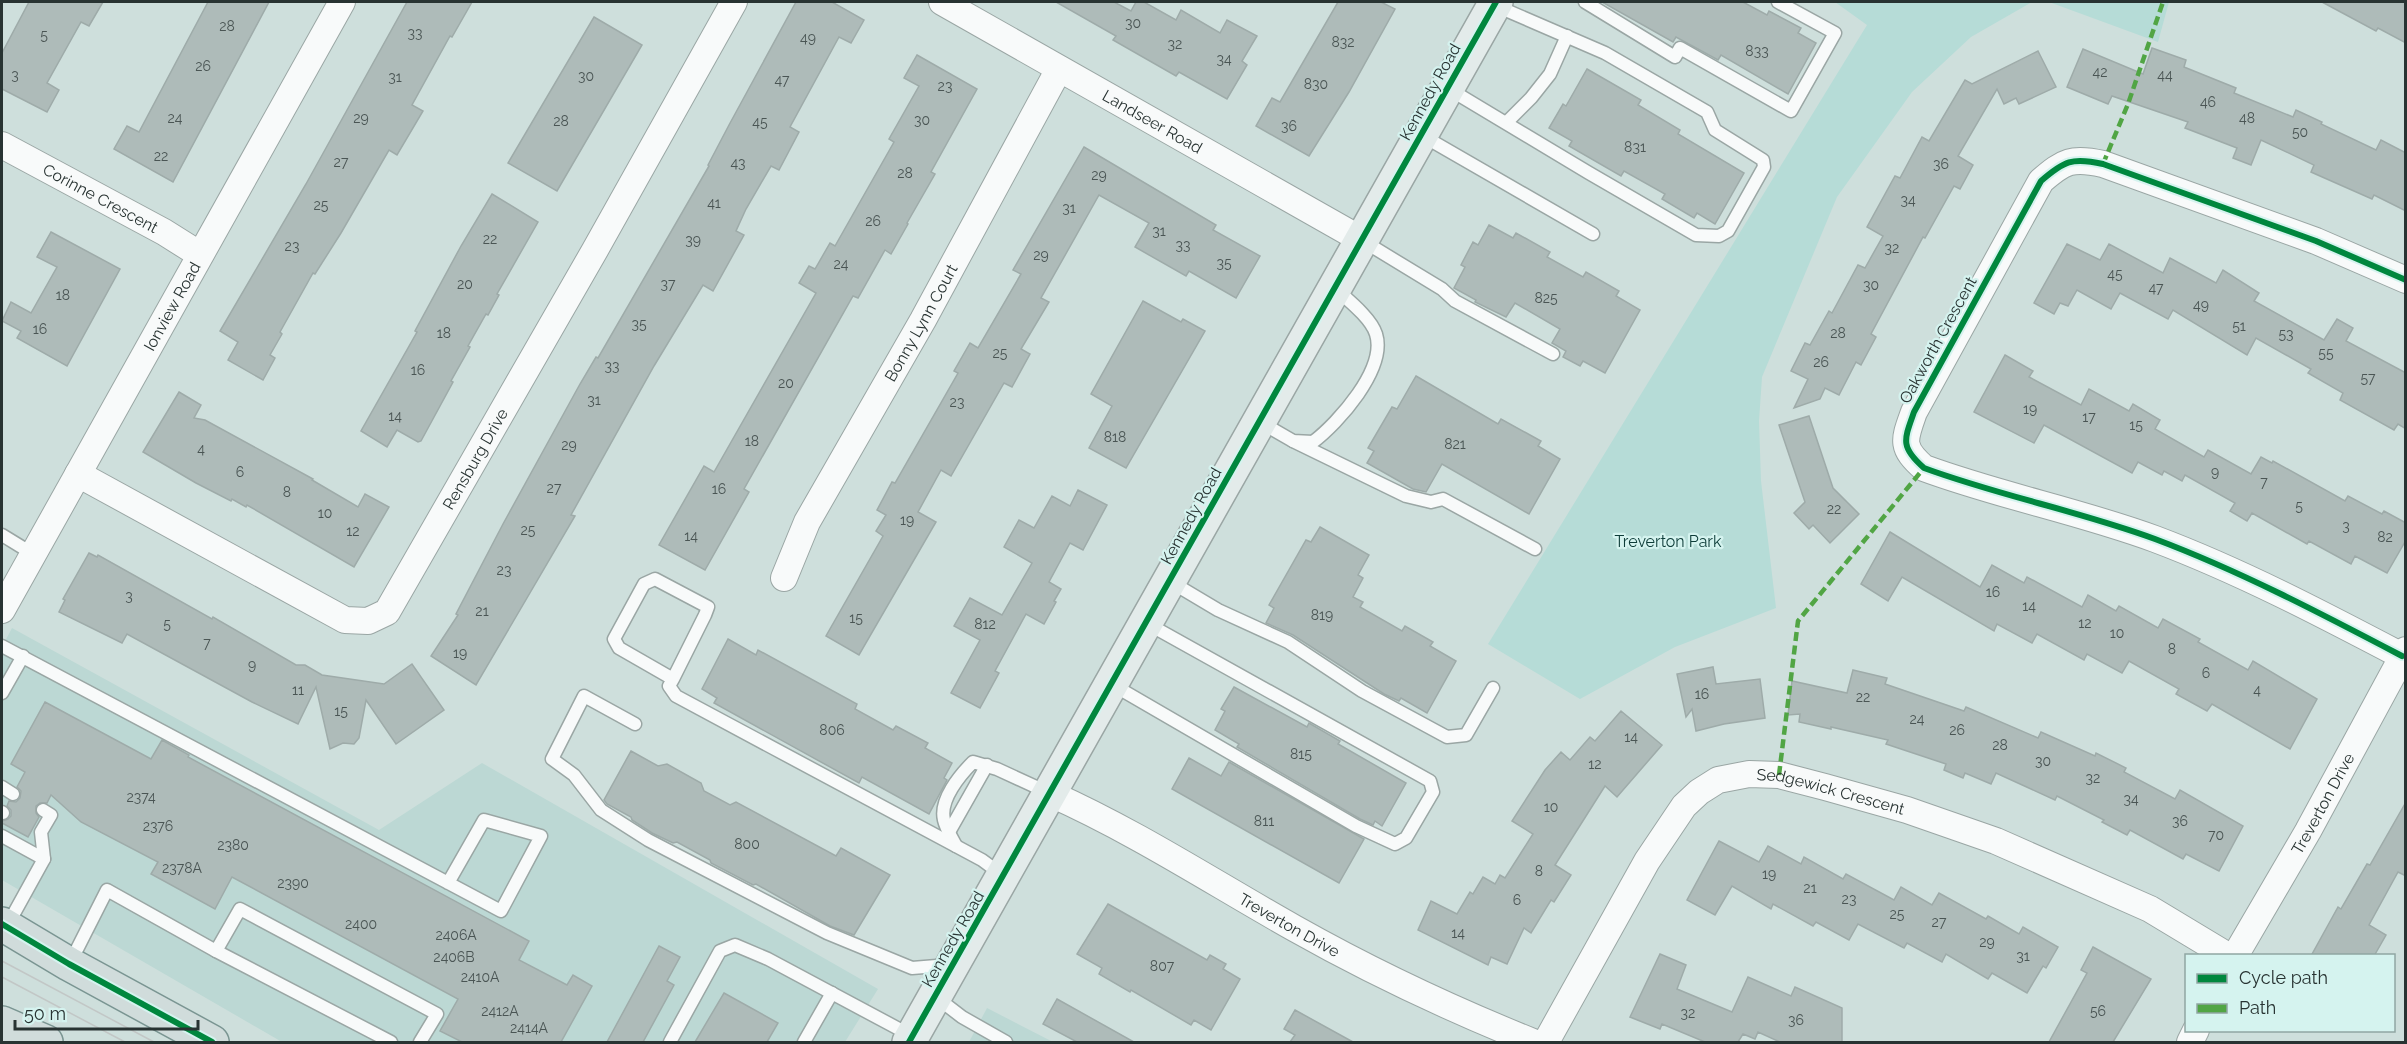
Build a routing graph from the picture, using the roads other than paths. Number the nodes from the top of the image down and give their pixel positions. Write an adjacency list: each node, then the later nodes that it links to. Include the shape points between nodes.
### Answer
1 (342, 2): 15 (street, Ionview Road)
2 (734, 2): 21 (street, Rensburg Drive, via 387,612 368,621 345,620)
3 (942, 2): 8 (street, Landseer Road)
4 (1585, 2): 5 (lane, via 1675,57 1680,48 1791,111 1835,33)
5 (1778, 2)
6 (1495, 3): 7 (lane); 9 (main road, Kennedy Road)
7 (1567, 36): 10 (lane, via 1550,74); 10 (lane, via 1605,53 1707,112 1715,130 1762,160 1764,167 1728,231 1719,236 1696,235)
8 (1059, 69): 14 (street, Landseer Road); 25 (street, Bonny Lynn Court, via 923,320 807,522)
9 (1448, 88): 10 (lane); 11 (main road, Kennedy Road)
10 (1507, 122)
11 (1422, 135): 13 (lane); 14 (main road, Kennedy Road)
12 (2, 146): 15 (street, Corinne Crescent, via 164,232)
13 (1593, 234)
14 (1362, 240): 17 (main road, Kennedy Road); 18 (lane, via 1455,301)
15 (199, 255): 21 (street, Ionview Road)
16 (2406, 280): 30 (street, Oakworth Crescent, via 2316,241 2103,164 2081,159 2061,164 2041,181 1914,412 1905,437 1909,455 1924,468 2156,540)
17 (1335, 288): 19 (main road, Kennedy Road); 20 (lane, via 1363,314 1376,334 1376,353 1352,405 1313,442)
18 (1553, 354)
19 (1260, 422): 20 (lane); 26 (main road, Kennedy Road)
20 (1293, 441): 23 (lane, via 1406,496 1431,502 1443,499)
21 (78, 474): 24 (street, Ionview Road)
22 (2, 535): 24 (lane)
23 (1535, 549)
24 (33, 554): 27 (street, Ionview Road)
25 (784, 578)
26 (1170, 581): 28 (main road, Kennedy Road); 34 (lane, via 1218,610 1288,642 1362,691 1447,737 1466,735)
27 (2, 610)
28 (1146, 622): 33 (main road, Kennedy Road); 33 (lane, via 1430,781 1433,792 1406,838 1395,844 1356,826)
29 (2, 645): 31 (lane)
30 (2404, 653): 51 (street, Treverton Drive)
31 (23, 656): 35 (lane); 47 (lane)
32 (673, 678): 32 (lane, via 708,607 655,579 644,584 614,639 619,648); 44 (lane, via 669,686 676,696)
33 (1112, 684): 40 (main road, Kennedy Road)
34 (1493, 688)
35 (2, 693)
36 (635, 724): 53 (lane, via 584,696 552,759 573,775 601,810 648,840 827,933 912,968)
37 (987, 765): 40 (lane); 42 (lane); 42 (lane, via 973,762 960,774 942,809)
38 (2, 787): 39 (lane)
39 (13, 794)
40 (1051, 794): 46 (main road, Kennedy Road); 65 (street, Treverton Drive, via 1095,814 1417,993)
41 (43, 810): 45 (lane, via 51,815 37,830)
42 (949, 832): 44 (lane)
43 (2, 836): 45 (lane)
44 (957, 847): 46 (lane)
45 (44, 859): 48 (lane)
46 (1005, 876): 53 (main road, Kennedy Road)
47 (448, 883): 47 (lane, via 501,911 541,836 484,820)
48 (4, 926): 52 (main road)
49 (216, 951): 52 (lane, via 107,891); 60 (lane); 61 (lane, via 240,909 437,1014)
50 (2225, 954): 66 (street, Sedgewick Crescent, via 2150,909 1996,841 1825,787 1779,775 1749,774 1718,780 1684,806 1647,861)
51 (2236, 954)
52 (69, 964): 59 (main road)
53 (954, 965): 55 (main road, Kennedy Road)
54 (832, 993): 57 (lane); 62 (lane, via 735,945 720,951); 63 (lane)
55 (935, 996): 57 (main road, Kennedy Road); 64 (lane)
56 (2, 1023): 58 (main road)
57 (911, 1040)
58 (46, 1042)
59 (212, 1042)
60 (391, 1042)
61 (420, 1042)
62 (670, 1042)
63 (804, 1042)
64 (1006, 1042)
65 (1533, 1042)
66 (1546, 1042)

